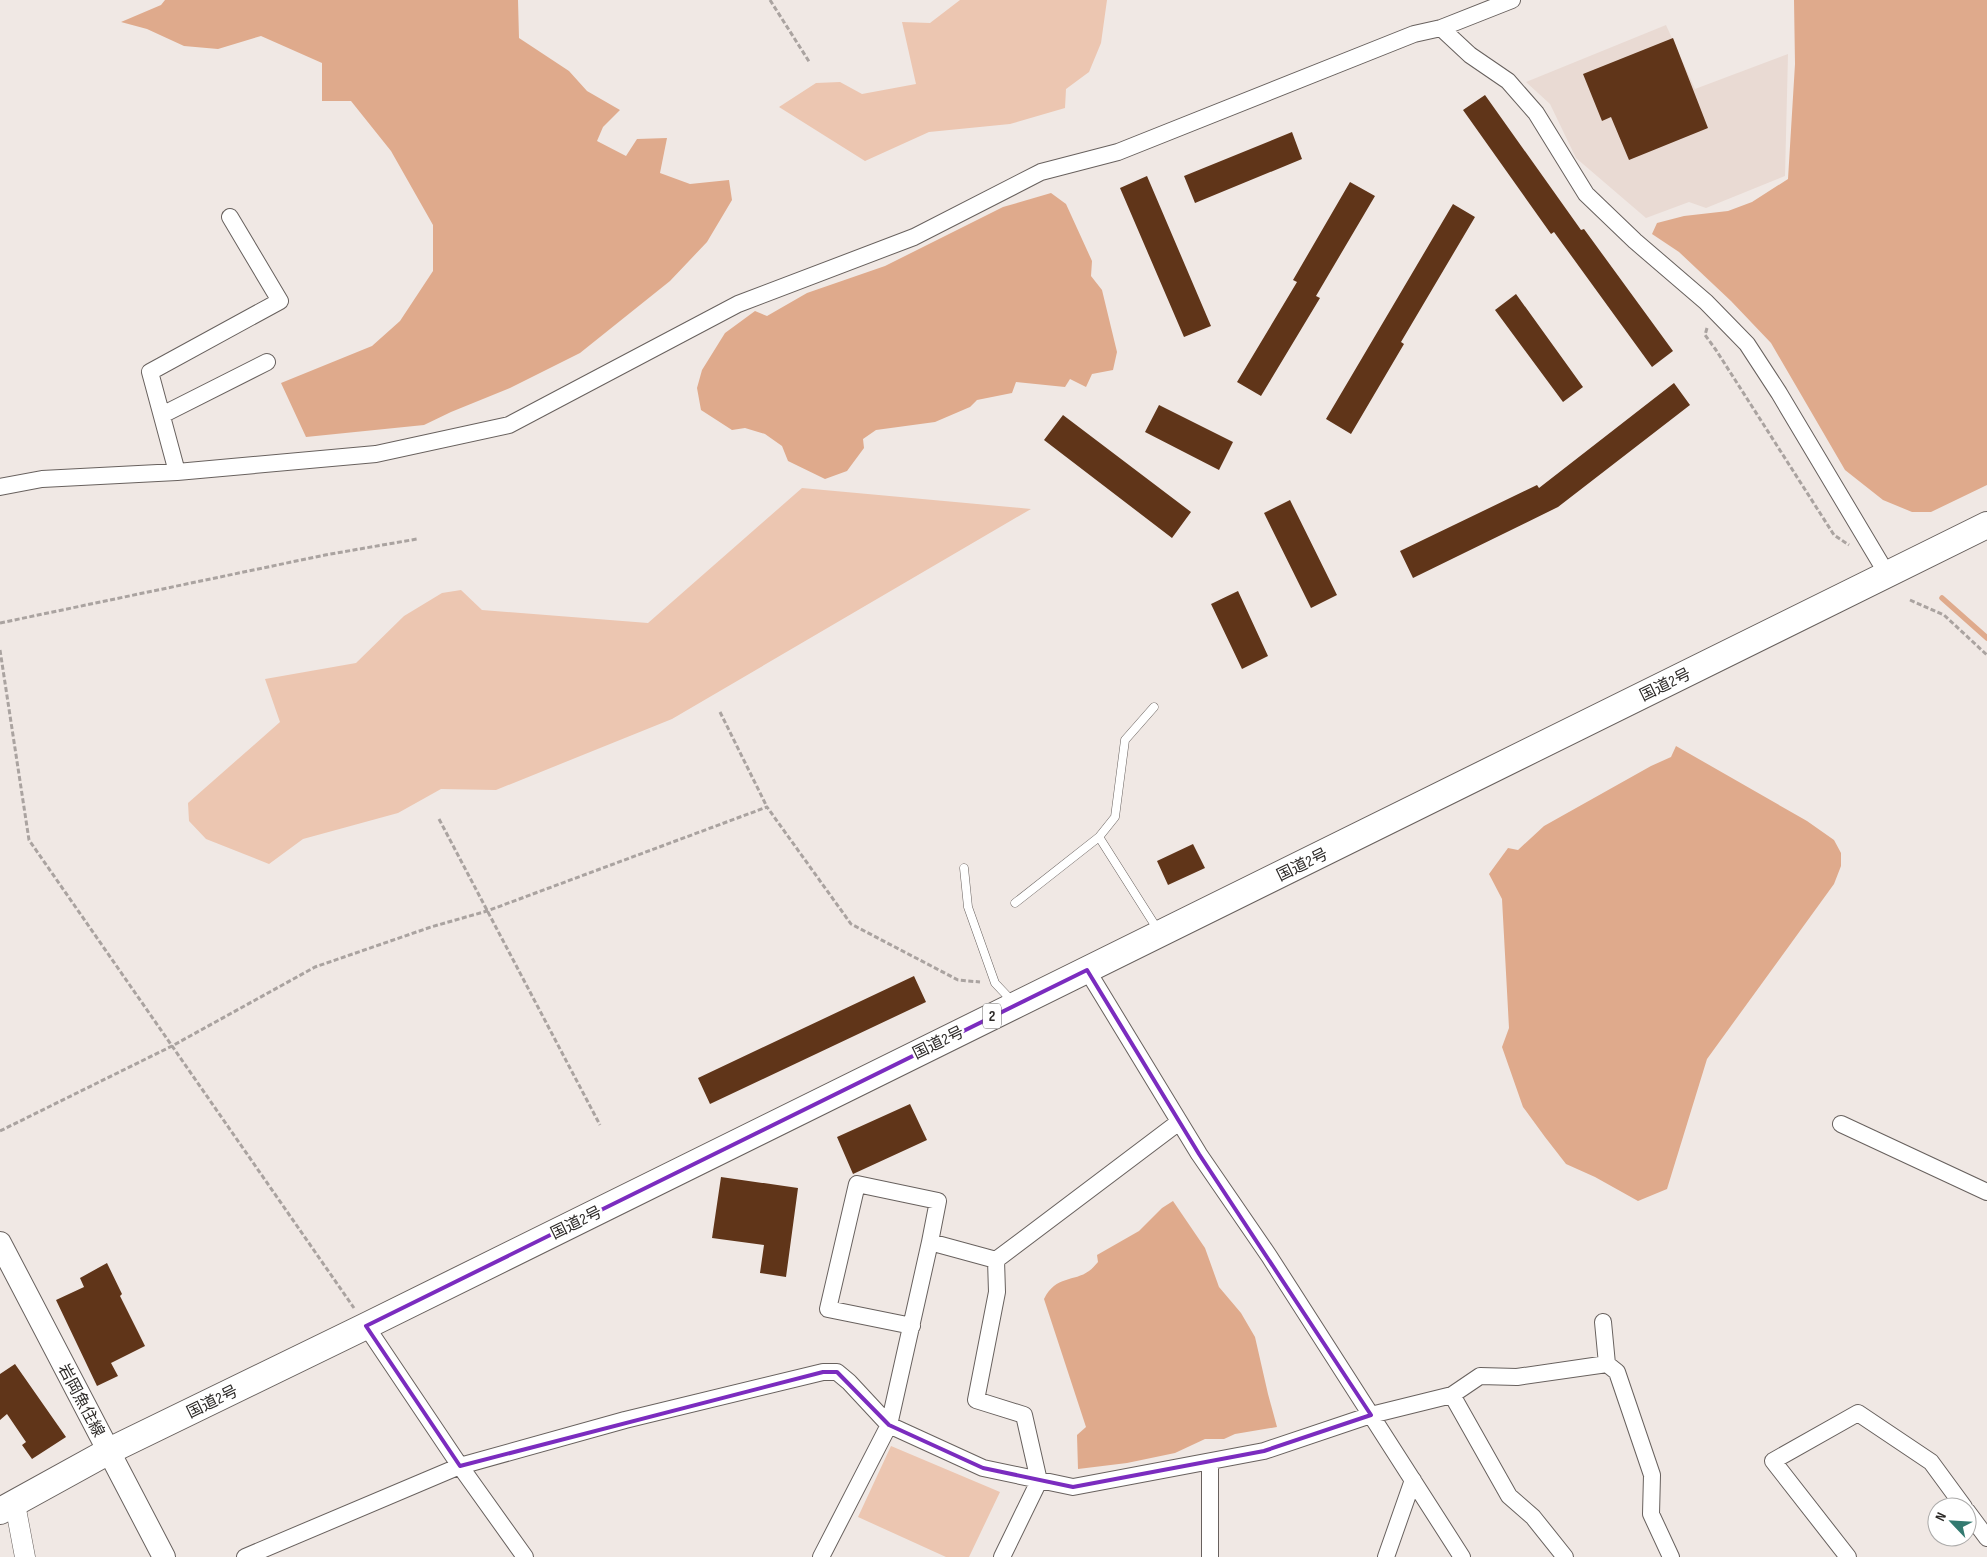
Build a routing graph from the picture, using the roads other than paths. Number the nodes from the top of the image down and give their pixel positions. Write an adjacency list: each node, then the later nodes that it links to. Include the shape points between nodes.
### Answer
1 (1512, 0): 2 (street)
2 (1441, 28): 6 (street, via 1414,34 1118,152 1041,172 914,237 738,304 509,425 376,454); 9 (street, via 1470,55 1508,81 1536,113 1586,194 1747,344)
3 (230, 217): 5 (street, via 280,302 150,372)
4 (267, 362): 5 (street)
5 (162, 415): 6 (street)
6 (177, 472): 7 (street, via 42,479)
7 (0, 487)
8 (1987, 526): 9 (highway, 国道2号 / 2)
9 (1887, 574): 14 (highway, 国道2号 / 2)
10 (1154, 708): 11 (lane, via 1125,740 1115,817)
11 (1099, 837): 13 (lane); 14 (lane)
12 (964, 868): 16 (lane, via 968,907 995,983)
13 (1015, 903)
14 (1161, 934): 15 (highway, 国道2号 / 2)
15 (1087, 970): 16 (highway, 国道2号 / 2); 17 (street)
16 (1015, 1004): 24 (highway, 国道2号 / 2)
17 (1179, 1122): 22 (street); 28 (street)
18 (1841, 1124): 19 (street)
19 (1987, 1192)
20 (930, 1242): 22 (street); 25 (street); 25 (street, via 938,1201 857,1184 828,1309)
21 (2, 1252): 30 (main road, 岩岡魚住線)
22 (996, 1260): 34 (street, via 997,1292 976,1400 1024,1414)
23 (1603, 1322): 26 (street)
24 (366, 1326): 30 (highway, 国道2号 / 2); 32 (street)
25 (912, 1326): 29 (street)
26 (1607, 1364): 27 (street, via 1517,1377 1480,1376); 49 (street, via 1617,1372 1652,1475 1651,1514)
27 (1452, 1395): 28 (street); 48 (street, via 1509,1496 1533,1517)
28 (1371, 1415): 31 (street, via 1264,1451); 33 (street)
29 (889, 1424): 32 (street, via 837,1372 823,1372 625,1420); 34 (street, via 983,1468); 43 (street)
30 (109, 1450): 36 (highway, 国道2号 / 2); 40 (main road, 岩岡魚住線)
31 (1210, 1462): 34 (street, via 1073,1488); 45 (street)
32 (460, 1466): 41 (street); 42 (street)
33 (1413, 1480): 46 (street); 47 (street)
34 (1039, 1481): 44 (street)
35 (1957, 1497): 50 (street, via 1931,1462 1858,1412 1773,1462)
36 (8, 1508): 39 (street)
37 (1977, 1524): 38 (street)
38 (1987, 1538)
39 (24, 1557)
40 (164, 1557)
41 (245, 1557)
42 (526, 1557)
43 (821, 1557)
44 (1002, 1557)
45 (1210, 1557)
46 (1386, 1557)
47 (1462, 1557)
48 (1565, 1557)
49 (1671, 1557)
50 (1848, 1557)

